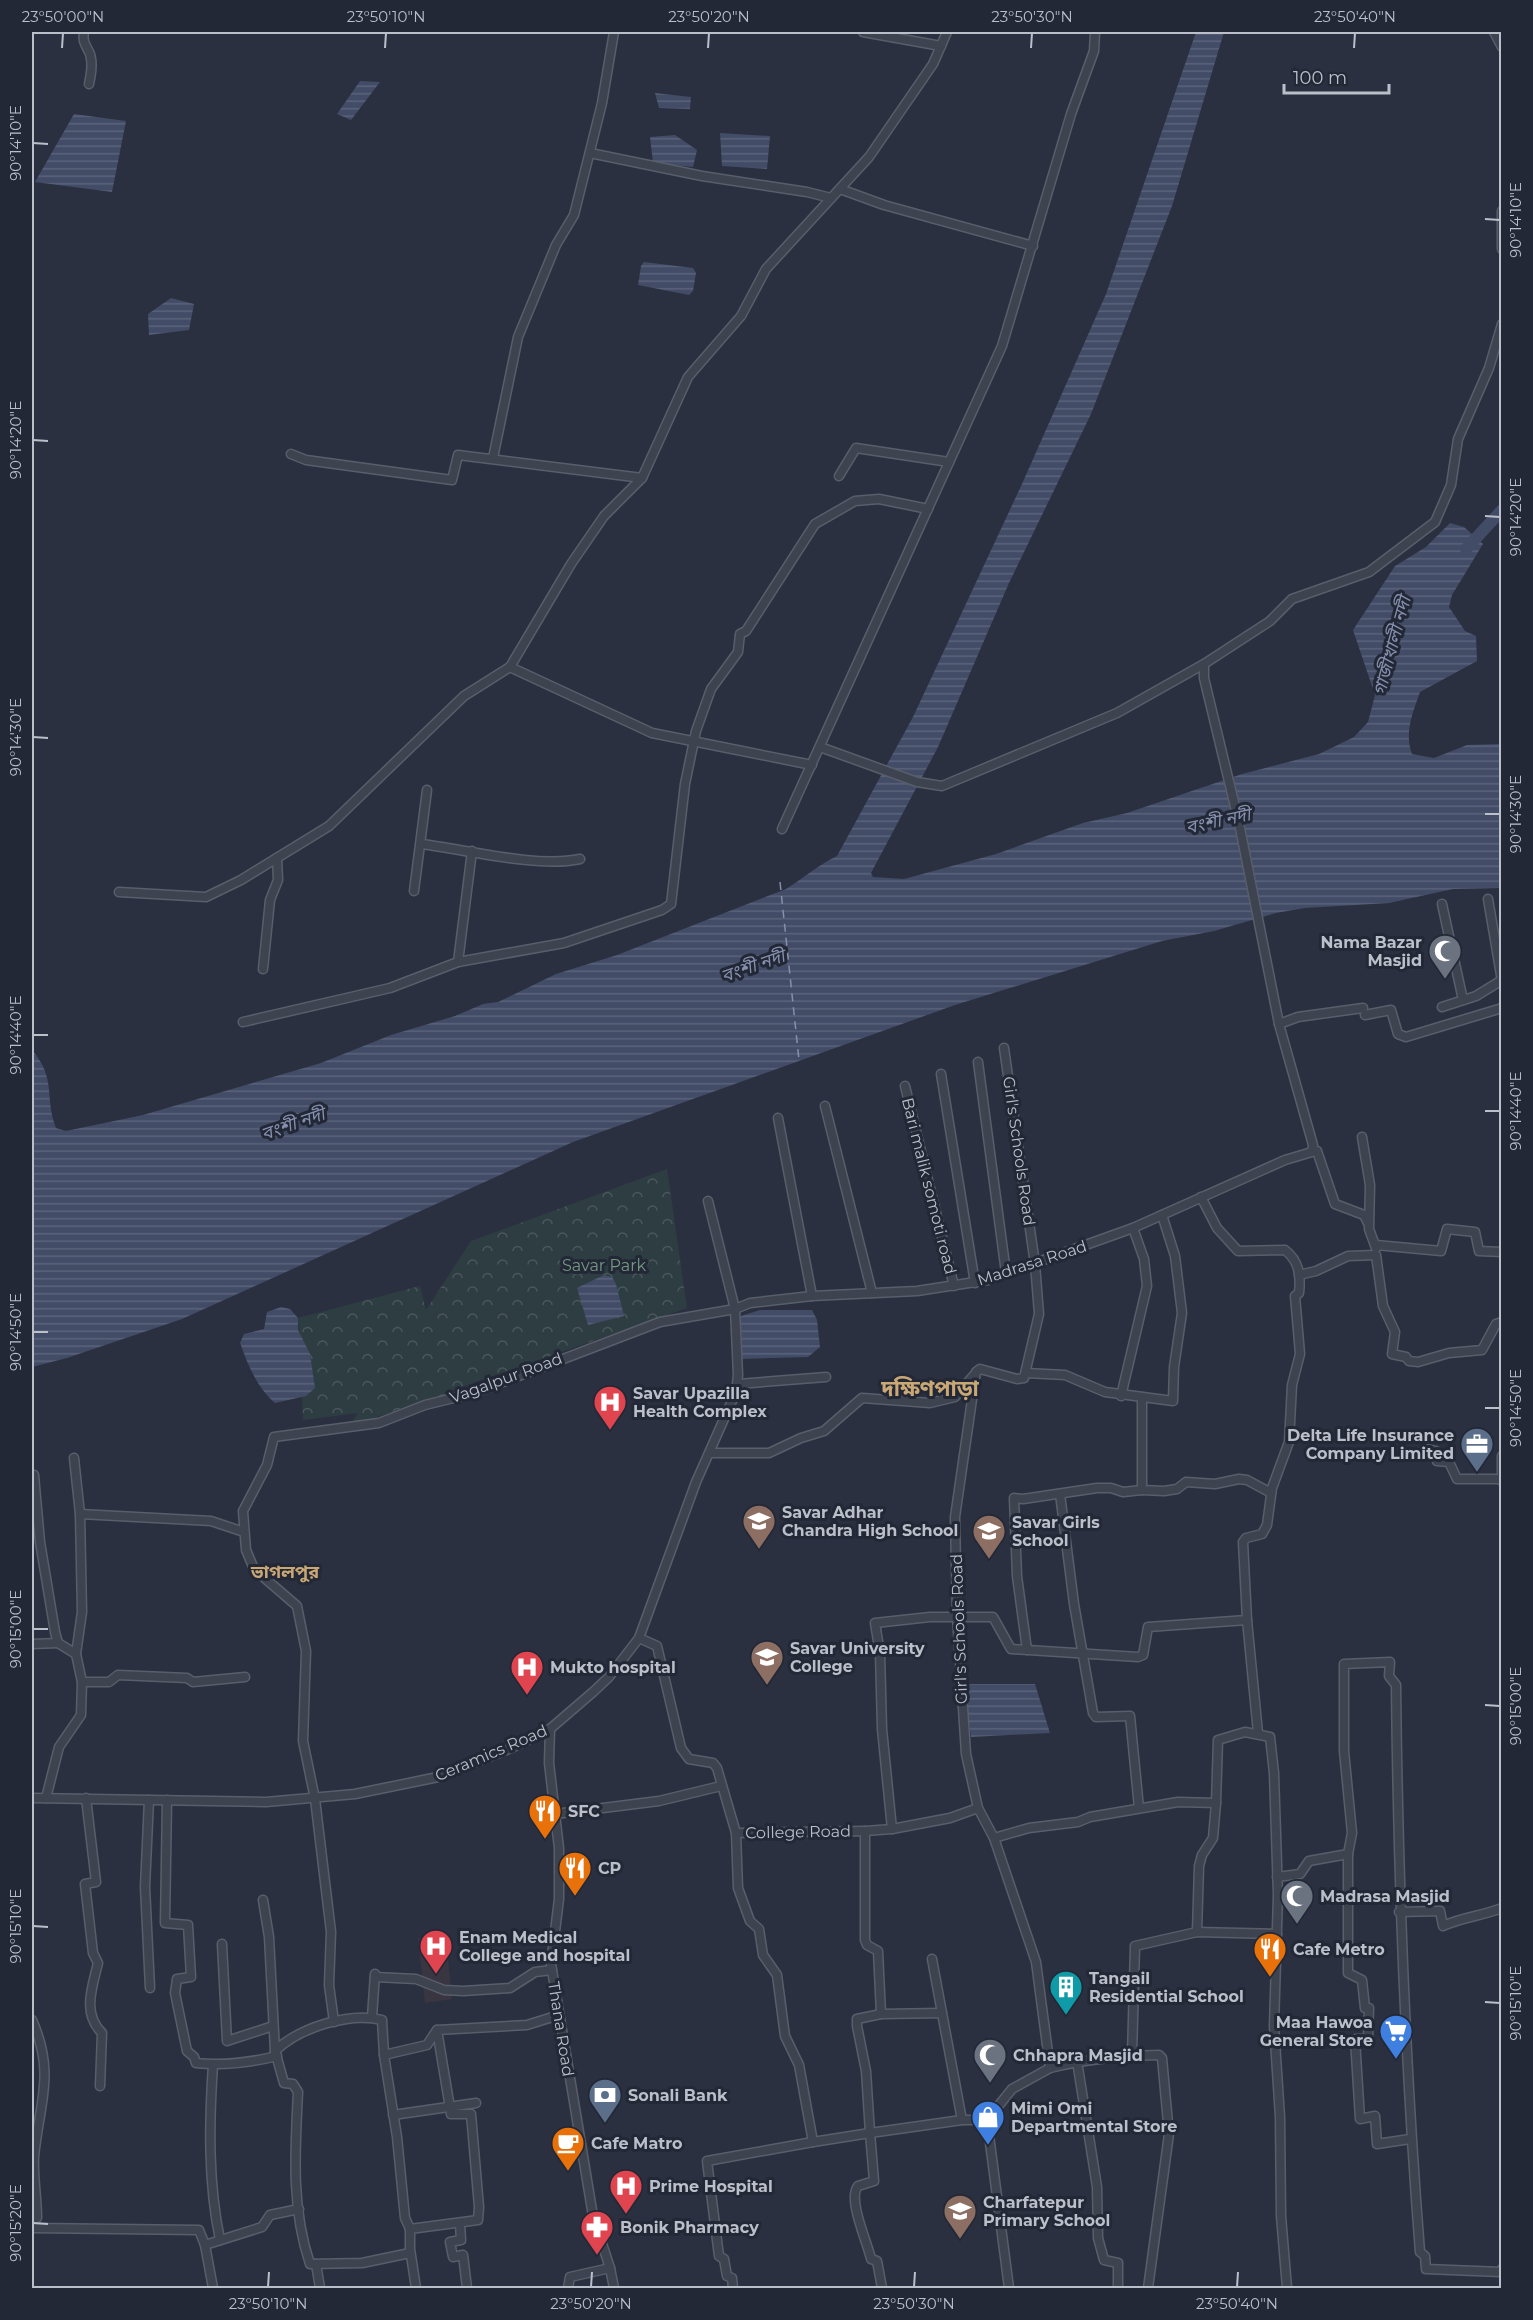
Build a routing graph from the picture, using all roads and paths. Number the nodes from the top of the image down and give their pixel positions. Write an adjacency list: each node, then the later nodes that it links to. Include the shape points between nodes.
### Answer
1 (84, 32): 9 (street, via 82,40 91,56)
2 (614, 32): 10 (street)
3 (863, 32): 7 (street)
4 (947, 32): 7 (street)
5 (1095, 32): 14 (street, via 1094,51 1071,114)
6 (1494, 32): 8 (street)
7 (941, 46): 11 (street, via 933,64 868,157)
8 (1502, 47)
9 (89, 84)
10 (590, 153): 12 (street); 18 (street, via 574,215 556,245 518,337)
11 (840, 189): 12 (street); 14 (street)
12 (831, 198): 21 (street, via 766,269 741,316 688,377)
13 (1502, 211): 15 (street)
14 (1033, 246): 19 (street, via 1002,346)
15 (1502, 249)
16 (1502, 324): 23 (street, via 1458,438 1451,485 1436,522 1369,572 1292,599 1270,621)
17 (291, 454): 18 (street, via 306,460 452,480 458,455)
18 (493, 458): 21 (street)
19 (949, 462): 20 (street, via 855,448); 22 (street)
20 (839, 476)
21 (642, 478): 24 (street, via 604,516)
22 (928, 509): 25 (street, via 879,499 855,501 815,524 746,631 740,634 738,652 711,689); 26 (street)
23 (1204, 664): 26 (street, via 1117,713 942,786 917,782); 46 (street)
24 (510, 667): 25 (street, via 652,733); 32 (street, via 464,696 329,826)
25 (695, 742): 27 (street); 39 (street, via 684,784 671,904 564,943)
26 (820, 747): 27 (street)
27 (812, 765): 29 (street)
28 (427, 790): 30 (street)
29 (782, 829)
30 (422, 844): 31 (street); 34 (street)
31 (472, 851): 33 (street, via 566,862); 39 (street)
32 (277, 858): 35 (street, via 206,897); 40 (street, via 278,880 270,900)
33 (580, 859)
34 (414, 891)
35 (119, 892)
36 (1488, 899): 38 (street)
37 (1442, 904): 42 (street)
38 (1499, 943): 41 (street)
39 (458, 962): 45 (street, via 390,988)
40 (263, 969)
41 (1501, 980): 42 (street)
42 (1463, 1000): 43 (street)
43 (1442, 1007)
44 (1502, 1008): 46 (street, via 1406,1037 1398,1034 1391,1010 1298,1017)
45 (243, 1022)
46 (1279, 1024): 54 (street)
47 (1005, 1048): 63 (street, Girl's Schools Road)
48 (978, 1062): 64 (street)
49 (941, 1074): 66 (street)
50 (905, 1086): 67 (street, Bari malik somoti road)
51 (825, 1106): 68 (street)
52 (778, 1118): 69 (street)
53 (1362, 1137): 58 (street, via 1370,1185)
54 (1315, 1152): 55 (street, Madrasa Road, via 1285,1160); 58 (street, via 1335,1204 1364,1215)
55 (1200, 1197): 57 (street, Madrasa Road); 65 (street, via 1217,1228 1238,1251 1285,1250 1295,1258)
56 (708, 1201): 70 (street, Ceramics Road)
57 (1162, 1215): 59 (street, Madrasa Road); 77 (street, via 1174,1256 1182,1313 1173,1401)
58 (1369, 1225): 60 (street)
59 (1133, 1228): 63 (street, Madrasa Road); 76 (street, via 1144,1259 1147,1286)
60 (1376, 1245): 61 (street, via 1441,1251 1448,1229 1475,1232 1479,1251); 62 (street)
61 (1502, 1252)
62 (1376, 1255): 65 (street, via 1348,1256); 71 (street, via 1383,1306 1395,1332 1392,1354 1418,1362 1449,1353 1482,1350 1496,1324)
63 (1035, 1264): 64 (street, Madrasa Road); 73 (street, Girl's Schools Road, via 1039,1314)
64 (1006, 1273): 66 (street, Madrasa Road)
65 (1299, 1275): 86 (street, via 1299,1293 1295,1296 1300,1354 1292,1385 1290,1435 1286,1457)
66 (975, 1283): 67 (street, Madrasa Road)
67 (954, 1286): 68 (street, Madrasa Road)
68 (872, 1293): 69 (street, Madrasa Road)
69 (812, 1296): 70 (street, Madrasa Road, via 750,1303)
70 (735, 1309): 75 (street, Ceramics Road); 89 (street, Vagalpur Road, via 660,1322 474,1393 425,1405 379,1423 274,1437 267,1465 243,1511)
71 (1502, 1322)
72 (976, 1372): 73 (street, via 980,1369 1017,1379 1024,1378); 78 (street, via 955,1397 930,1402 862,1398 824,1431 769,1453); 90 (street, Girl's Schools Road, via 955,1517)
73 (1026, 1373): 76 (street, via 1065,1375)
74 (826, 1377): 75 (street)
75 (738, 1384): 78 (street, Ceramics Road)
76 (1121, 1396): 77 (street)
77 (1142, 1397): 85 (street)
78 (710, 1453): 92 (street, Ceramics Road)
79 (1415, 1455): 84 (street, via 1427,1449 1436,1451 1437,1461 1449,1462 1457,1479)
80 (1502, 1456): 82 (street)
81 (74, 1458): 88 (street)
82 (1501, 1461): 84 (street)
83 (34, 1476): 93 (street, via 40,1542)
84 (1501, 1480)
85 (1142, 1490): 86 (street, via 1164,1491 1177,1489 1186,1482 1215,1484 1239,1479); 87 (street, via 1097,1488)
86 (1271, 1493): 91 (street, via 1262,1534 1243,1542)
87 (1059, 1494): 95 (street, via 1014,1498 1017,1576); 96 (street)
88 (80, 1515): 89 (street, via 211,1521); 97 (street, via 82,1612)
89 (244, 1532): 106 (street, via 254,1569 297,1606 306,1651 303,1741)
90 (957, 1616): 95 (street, via 993,1617 1008,1647); 111 (street, Girl's Schools Road, via 966,1754); 113 (street, via 875,1623)
91 (1247, 1620): 96 (street, via 1148,1626 1141,1657); 101 (street)
92 (639, 1638): 100 (street, Ceramics Road, via 609,1677); 102 (street, College Road, via 657,1646 660,1653 681,1748 689,1759 713,1764)
93 (58, 1643): 94 (street); 97 (street)
94 (32, 1644)
95 (1027, 1650): 96 (street)
96 (1082, 1653): 110 (street, via 1094,1715 1131,1718)
97 (76, 1654): 99 (street)
98 (245, 1677): 99 (street, via 193,1682 187,1678 118,1675 110,1682)
99 (82, 1682): 104 (street, via 81,1715 59,1747)
100 (550, 1729): 106 (street, Ceramics Road, via 438,1777); 112 (street, Thana Road)
101 (1258, 1733): 109 (street, via 1245,1732 1218,1740); 118 (street, via 1270,1737 1272,1750)
102 (721, 1786): 112 (street, via 659,1801); 115 (street, College Road)
103 (32, 1798): 104 (street, Ceramics Road)
104 (46, 1798): 105 (street, Ceramics Road)
105 (86, 1798): 107 (street, Ceramics Road); 142 (street, via 96,1882 85,1884 93,1953 98,1963 89,1998 94,2026 102,2033)
106 (315, 1799): 108 (street, Ceramics Road); 133 (street, via 331,1932)
107 (149, 1800): 108 (street, Ceramics Road); 127 (street, via 145,1896)
108 (166, 1800): 140 (street, via 165,1923 188,1925 191,1977 177,1979 175,1993 180,2027 187,2051 196,2063)
109 (1216, 1803): 110 (street, via 1178,1802); 122 (street, via 1213,1838 1199,1866)
110 (1139, 1808): 116 (street)
111 (978, 1809): 113 (street); 116 (street, Girl's Schools Road)
112 (555, 1814): 126 (street, Thana Road, via 559,1899)
113 (892, 1829): 114 (street)
114 (866, 1830): 115 (street, College Road); 129 (street, College Road, via 865,1940 867,1946 878,1951)
115 (736, 1833): 150 (street, via 738,1888 750,1921 759,1929 763,1955 777,1975 785,2036 799,2065)
116 (994, 1838): 141 (street, Girl's Schools Road, via 1036,1962)
117 (1348, 1854): 118 (street, via 1308,1861 1300,1874); 121 (street, via 1352,1833 1344,1751 1344,1664 1390,1662 1389,1676 1396,1685); 149 (street, via 1348,1973 1362,1980 1365,2008 1369,2008 1368,2039 1355,2039 1360,2119 1375,2116 1377,2144)
118 (1277, 1877): 123 (street)
119 (263, 1900): 134 (street, via 272,1975)
120 (1502, 1908): 121 (street, via 1443,1926 1440,1911)
121 (1399, 1912): 149 (street)
122 (1197, 1932): 123 (street); 138 (street, via 1135,1946)
123 (1277, 1934): 173 (street, via 1274,2026)
124 (222, 1944): 134 (street, via 226,2041)
125 (932, 1959): 128 (street)
126 (552, 1970): 130 (street, Thana Road); 131 (street, via 536,1972 510,1988 463,1991 444,1990 416,1979 375,1976)
127 (150, 1988)
128 (942, 2013): 129 (street); 146 (street)
129 (881, 2014): 148 (street, via 857,2019 856,2026 867,2071)
130 (559, 2015): 135 (street, via 527,2025); 160 (street, Thana Road, via 593,2216)
131 (372, 2017): 133 (street, via 346,2017); 137 (street, via 382,2020)
132 (32, 2020): 152 (street, via 46,2069 34,2160 37,2218)
133 (334, 2022): 136 (street, via 285,2041)
134 (273, 2026): 136 (street)
135 (437, 2030): 137 (street, via 427,2046); 144 (street)
136 (276, 2053): 140 (street, via 237,2065); 151 (street, via 284,2083 293,2084 298,2092 294,2169)
137 (384, 2055): 155 (street, via 398,2137 405,2218)
138 (1132, 2056): 139 (street); 172 (street, via 1159,2055 1167,2102 1169,2134)
139 (1077, 2061): 141 (street); 171 (street, via 1096,2187 1098,2238 1104,2260 1118,2263)
140 (213, 2065): 156 (street, via 211,2167)
141 (1050, 2068): 147 (street, via 1012,2089)
142 (100, 2086)
143 (476, 2103): 144 (street)
144 (450, 2108): 145 (street); 153 (street, via 450,2114 471,2114 479,2188 478,2220)
145 (393, 2115)
146 (962, 2120): 147 (street); 148 (street)
147 (987, 2120): 170 (street)
148 (870, 2133): 150 (street); 169 (street, via 874,2181 858,2186 855,2194 862,2236 871,2259 878,2261)
149 (1410, 2139): 161 (street, via 1420,2252 1425,2256 1425,2269)
150 (813, 2142): 168 (street, via 707,2161 719,2256 724,2259)
151 (299, 2209): 156 (street, via 270,2215 262,2227); 159 (street, via 307,2256 310,2264)
152 (32, 2222)
153 (460, 2223): 155 (street); 165 (street, via 461,2240 450,2242 453,2257 463,2255)
154 (32, 2228): 157 (street, via 200,2230)
155 (410, 2229): 158 (street)
156 (220, 2240): 157 (street)
157 (205, 2245): 162 (street)
158 (410, 2253): 159 (street, via 362,2263); 164 (street)
159 (316, 2264): 163 (street)
160 (610, 2268): 166 (street, via 570,2277); 167 (street, Thana Road)
161 (1502, 2269)
162 (213, 2289)
163 (320, 2289)
164 (416, 2289)
165 (467, 2289)
166 (568, 2289)
167 (614, 2289)
168 (733, 2289)
169 (882, 2289)
170 (1009, 2289)
171 (1118, 2289)
172 (1148, 2289)
173 (1287, 2289)

